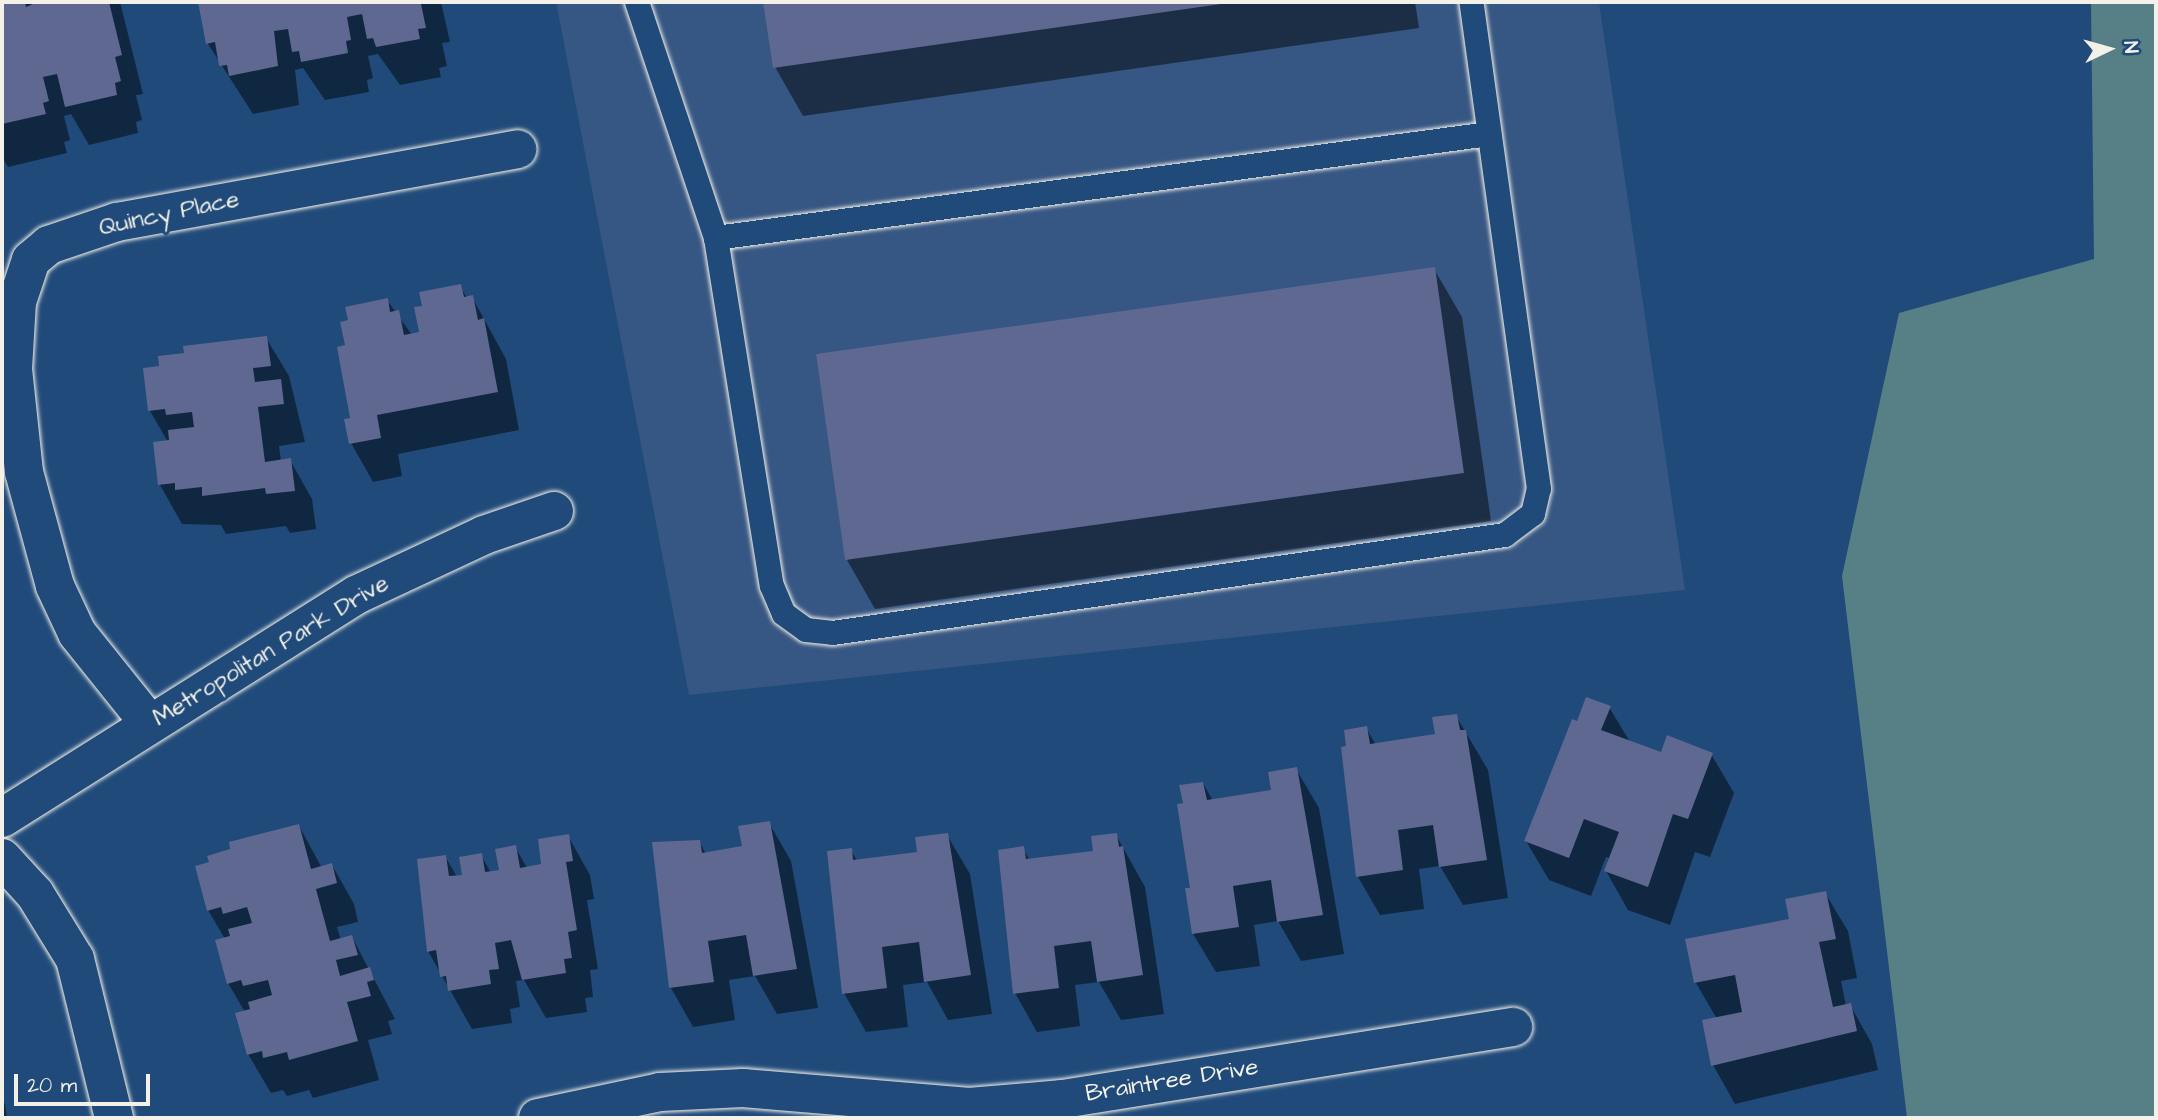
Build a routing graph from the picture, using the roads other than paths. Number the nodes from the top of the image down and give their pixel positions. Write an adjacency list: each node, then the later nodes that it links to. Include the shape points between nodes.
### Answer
1 (637, 2): 5 (lane)
2 (1471, 2): 3 (lane)
3 (1489, 134): 5 (lane); 5 (lane, via 1539,489 1533,514 1520,526 1505,535 833,633 806,630 783,614 772,586)
4 (517, 149): 7 (street, Quincy Place, via 117,222 49,245 31,260 17,302 13,369 24,472 55,586 77,633)
5 (716, 238)
6 (554, 511): 7 (street, Metropolitan Park Drive, via 484,535 356,596)
7 (149, 723): 8 (street, Metropolitan Park Drive)
8 (2, 818)
9 (2, 858): 11 (street, via 34,894 75,959)
10 (1513, 1027): 12 (street, Braintree Drive, via 1050,1100 969,1107 743,1088 660,1092)
11 (114, 1118)
12 (538, 1118)

